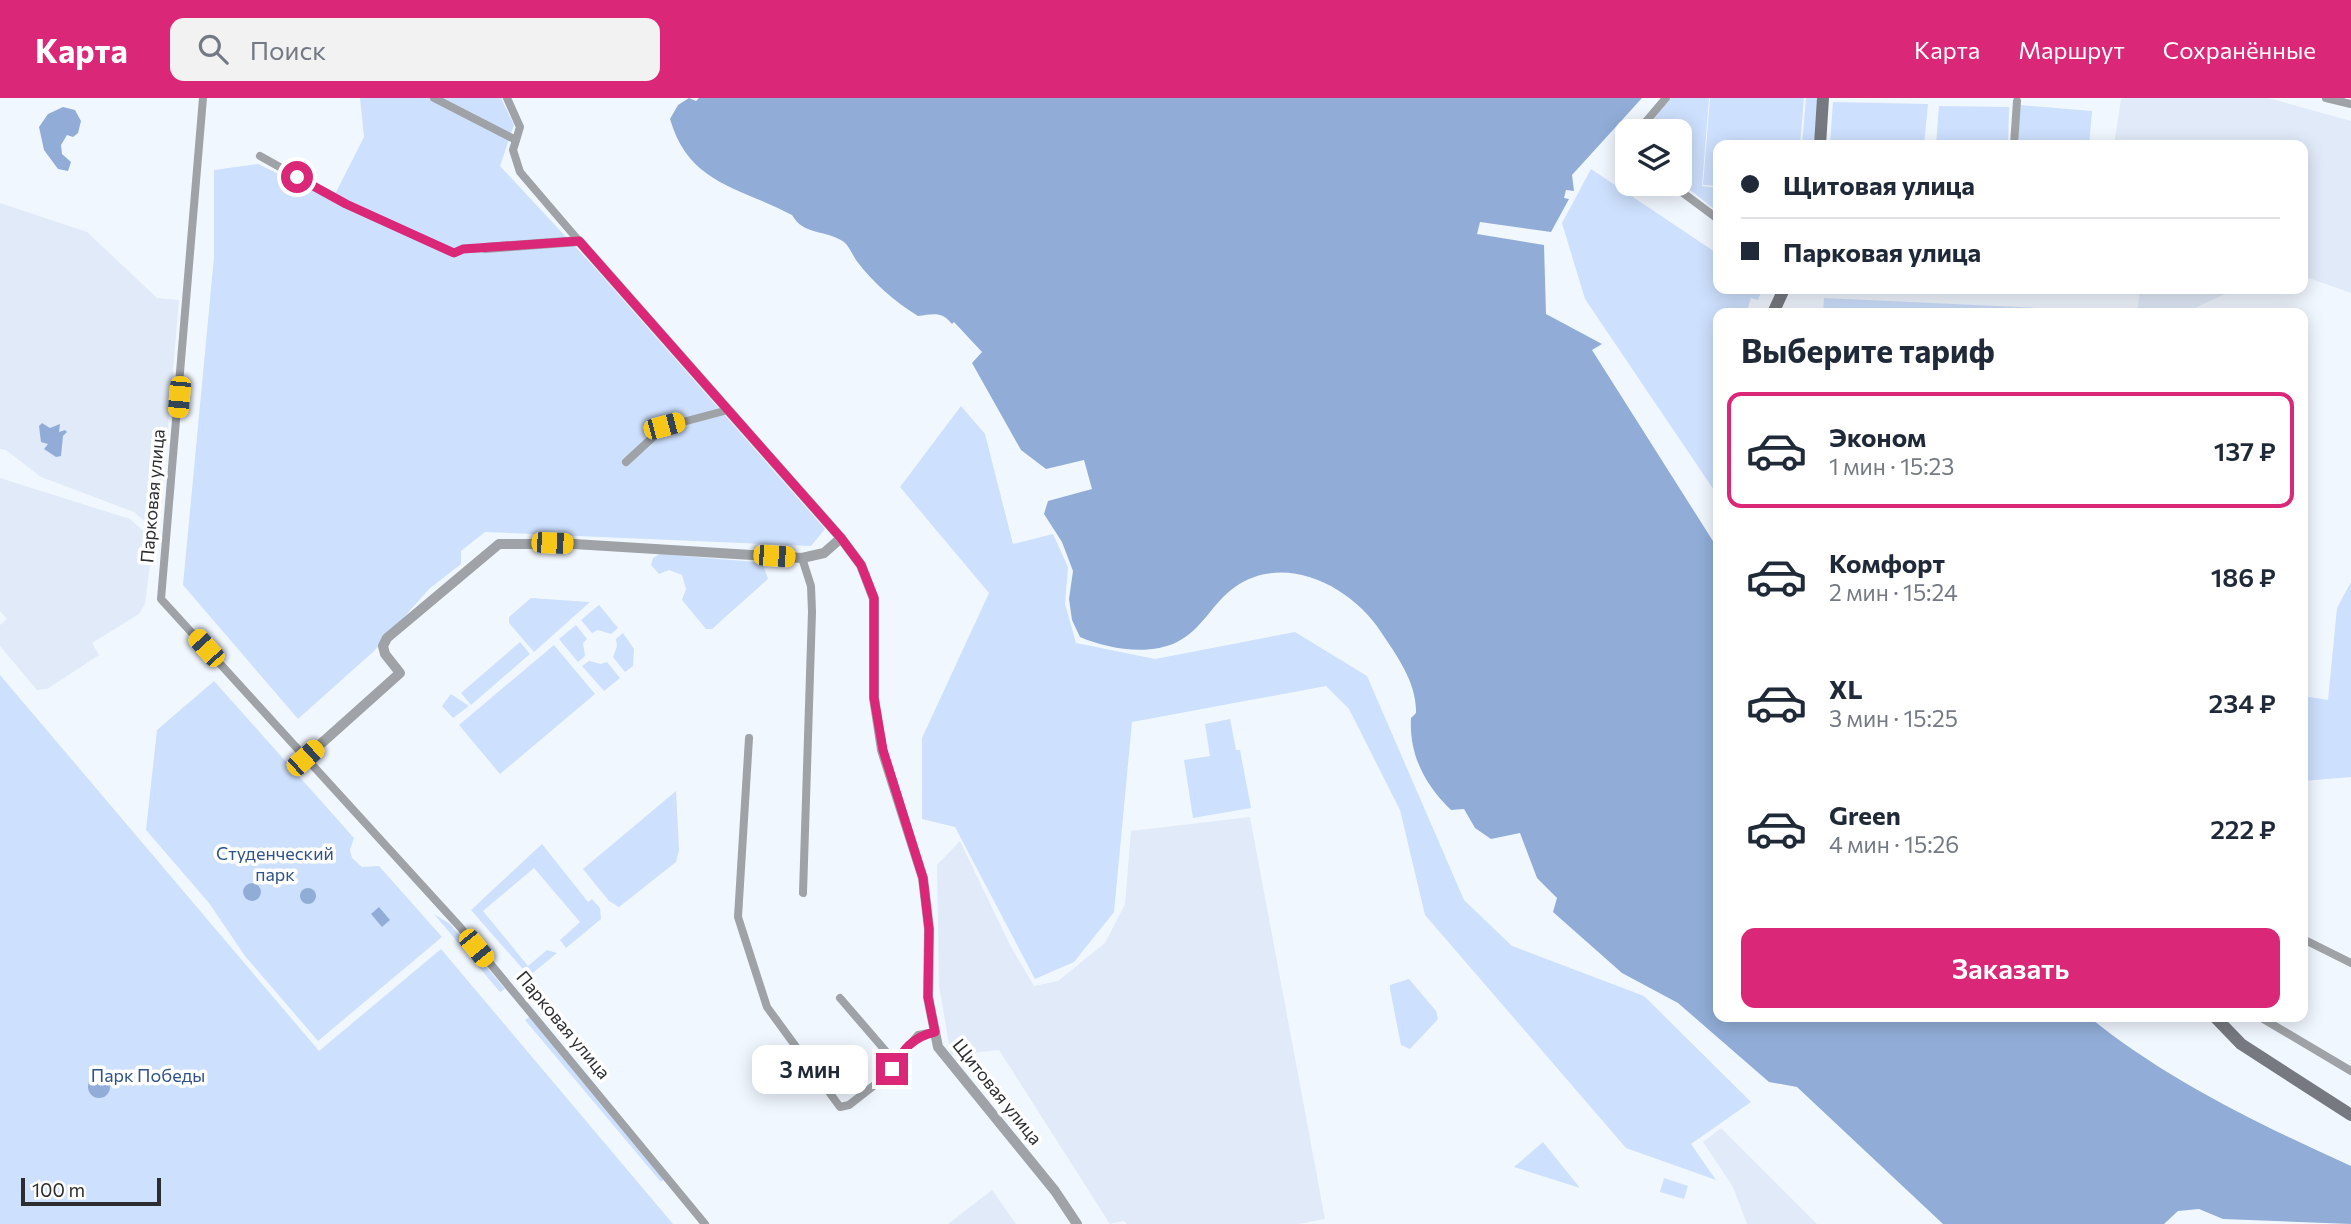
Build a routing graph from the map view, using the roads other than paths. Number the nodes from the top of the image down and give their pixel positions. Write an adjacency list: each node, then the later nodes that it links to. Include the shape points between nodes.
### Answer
1 (203, 98): 23 (street, Парковая улица, via 162,599)
2 (434, 98): 10 (street)
3 (507, 98): 10 (street, Щитовая улица, via 520,127)
4 (1666, 98): 9 (street)
5 (1823, 98): 11 (main road)
6 (2326, 98): 8 (street)
7 (2017, 101): 12 (street)
8 (2351, 104)
9 (1648, 119)
10 (516, 140): 16 (street, Щитовая улица, via 514,160 520,172)
11 (1820, 140)
12 (2014, 140)
13 (260, 156): 17 (street, via 346,204 454,253)
14 (1687, 196): 15 (street)
15 (1713, 215)
16 (579, 241): 17 (street); 18 (street, Щитовая улица)
17 (485, 248)
18 (728, 410): 19 (street, via 664,426); 20 (street, Щитовая улица)
19 (626, 462)
20 (841, 538): 21 (street, via 824,553); 30 (street, Щитовая улица, via 861,565 874,598 874,698 883,750 923,878 929,929 928,997)
21 (802, 558): 23 (street, via 510,541 499,544 387,638 385,654 400,673); 24 (street, via 811,586)
22 (749, 738): 31 (street, via 738,917 767,1007 840,1107 859,1098)
23 (305, 758): 34 (street, Парковая улица, via 460,927)
24 (803, 894)
25 (2308, 942): 26 (street)
26 (2351, 963)
27 (840, 998): 31 (street)
28 (2220, 1022): 33 (main road, via 2241,1044)
29 (2268, 1022): 32 (street)
30 (935, 1032): 31 (street, via 918,1035); 35 (street, Щитовая улица, via 937,1046)
31 (896, 1063)
32 (2351, 1071)
33 (2351, 1115)
34 (705, 1224)
35 (1077, 1224)

